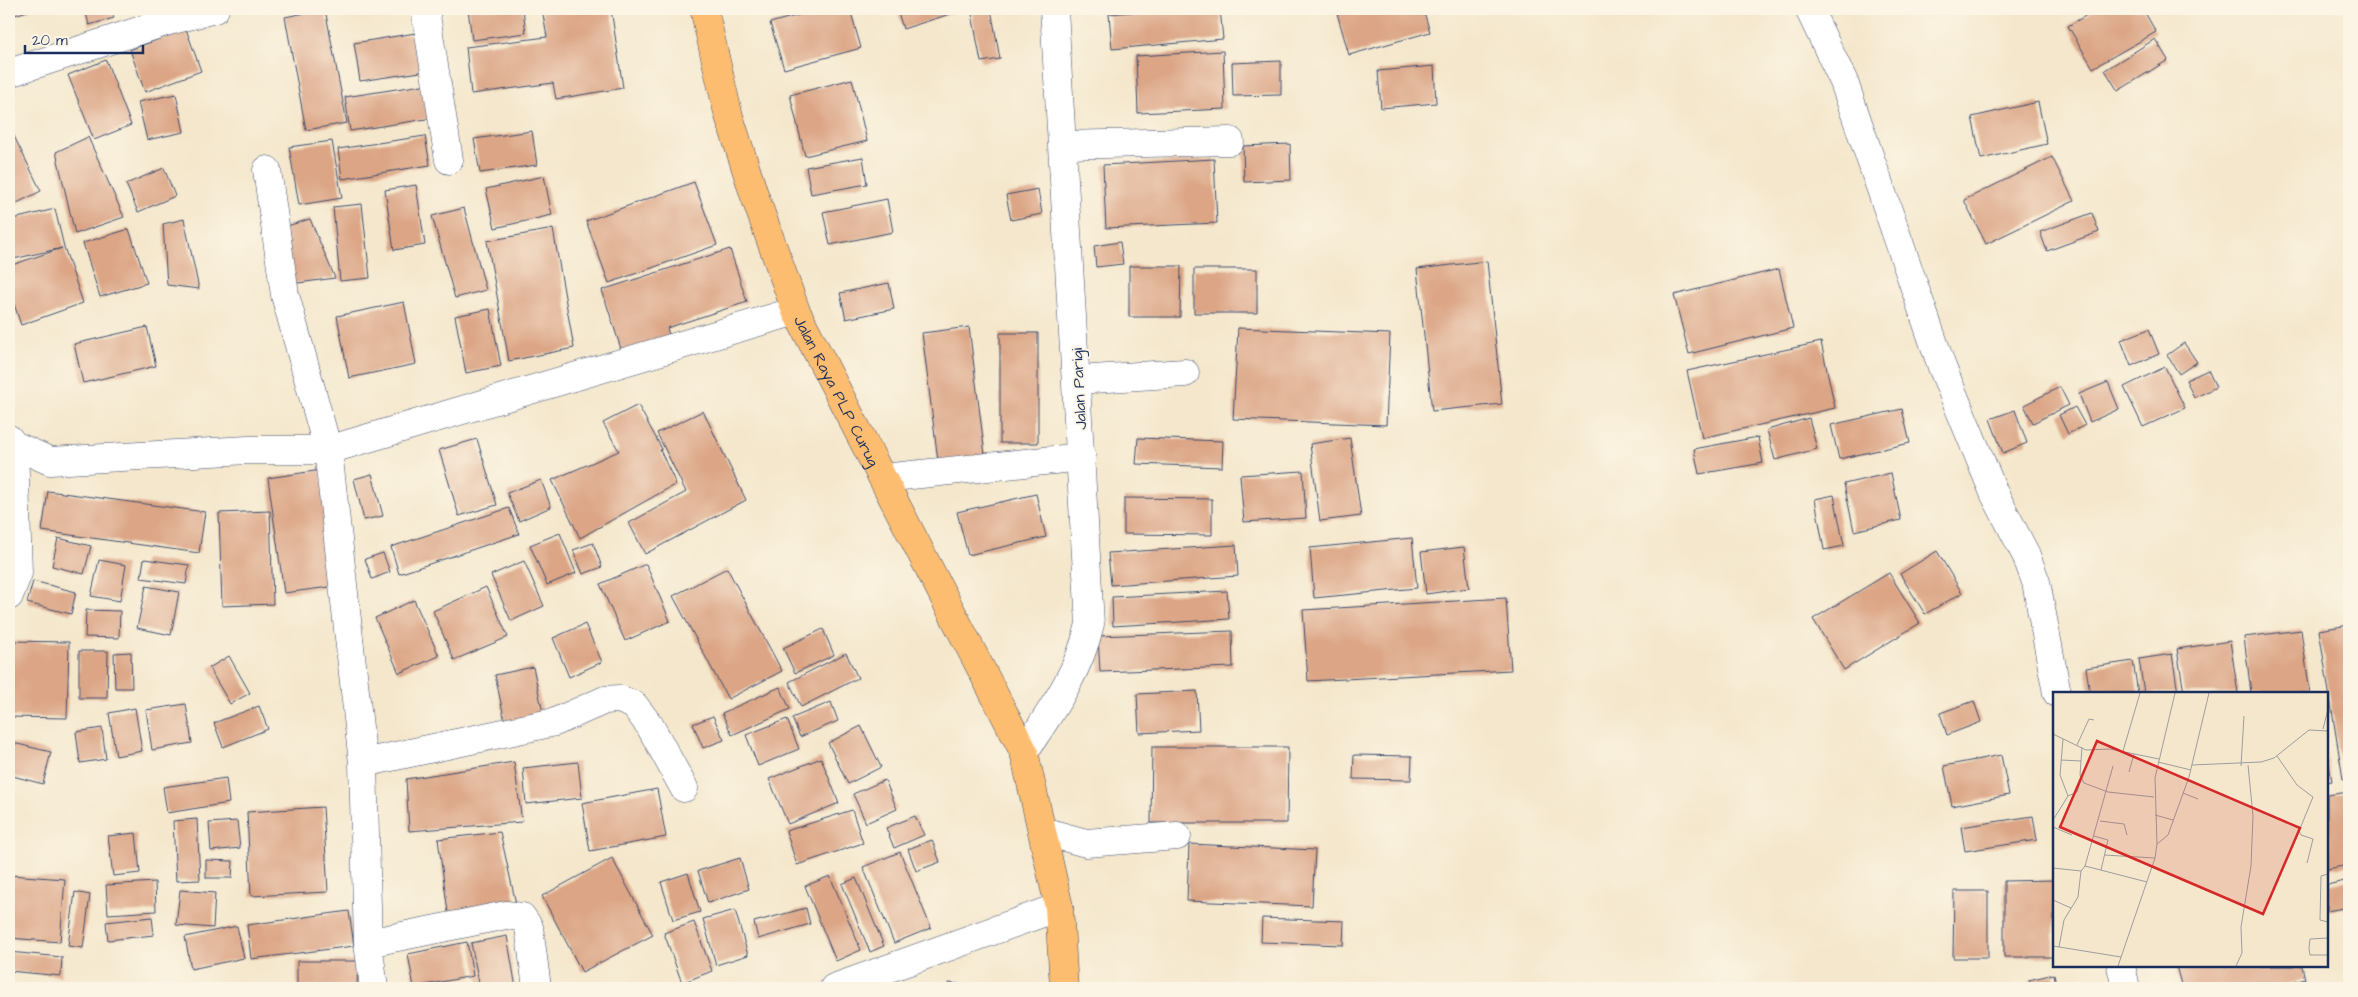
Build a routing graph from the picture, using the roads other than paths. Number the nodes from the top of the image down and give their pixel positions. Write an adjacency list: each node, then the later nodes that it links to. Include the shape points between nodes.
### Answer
1 (215, 9): 6 (street, via 169,20)
2 (425, 9): 9 (street)
3 (704, 9): 11 (main road, Jalan Raya PLP Curug, via 728,113)
4 (1054, 9): 8 (street, Jalan Parigi)
5 (1810, 9): 19 (street, via 1844,82 1942,367 1994,493 2036,582)
6 (9, 73)
7 (1230, 141): 8 (street)
8 (1063, 145): 13 (street, Jalan Parigi)
9 (449, 160)
10 (267, 170): 15 (street, via 285,295)
11 (796, 311): 15 (street); 17 (main road, Jalan Raya PLP Curug)
12 (1184, 373): 13 (street)
13 (1077, 380): 16 (street, Jalan Parigi)
14 (11, 442): 15 (street, via 50,462 248,450); 18 (street, via 18,573)
15 (328, 450): 21 (street)
16 (1082, 456): 17 (street); 20 (street, Jalan Parigi, via 1090,624 1084,650 1065,689)
17 (883, 478): 20 (main road, Jalan Raya PLP Curug)
18 (9, 596)
19 (2057, 692)
20 (1024, 752): 23 (main road, Jalan Raya PLP Curug)
21 (363, 763): 22 (street, via 555,722 605,700 619,699 634,705 650,726); 26 (street)
22 (684, 788)
23 (1042, 831): 24 (street, via 1086,843); 25 (main road, Jalan Raya PLP Curug)
24 (1177, 836)
25 (1059, 907): 30 (street); 31 (main road, Jalan Raya PLP Curug)
26 (368, 944): 28 (street); 29 (street, via 506,915 522,917 529,927)
27 (2121, 967): 32 (street)
28 (374, 988)
29 (538, 988)
30 (834, 988)
31 (1064, 988)
32 (2126, 988)

